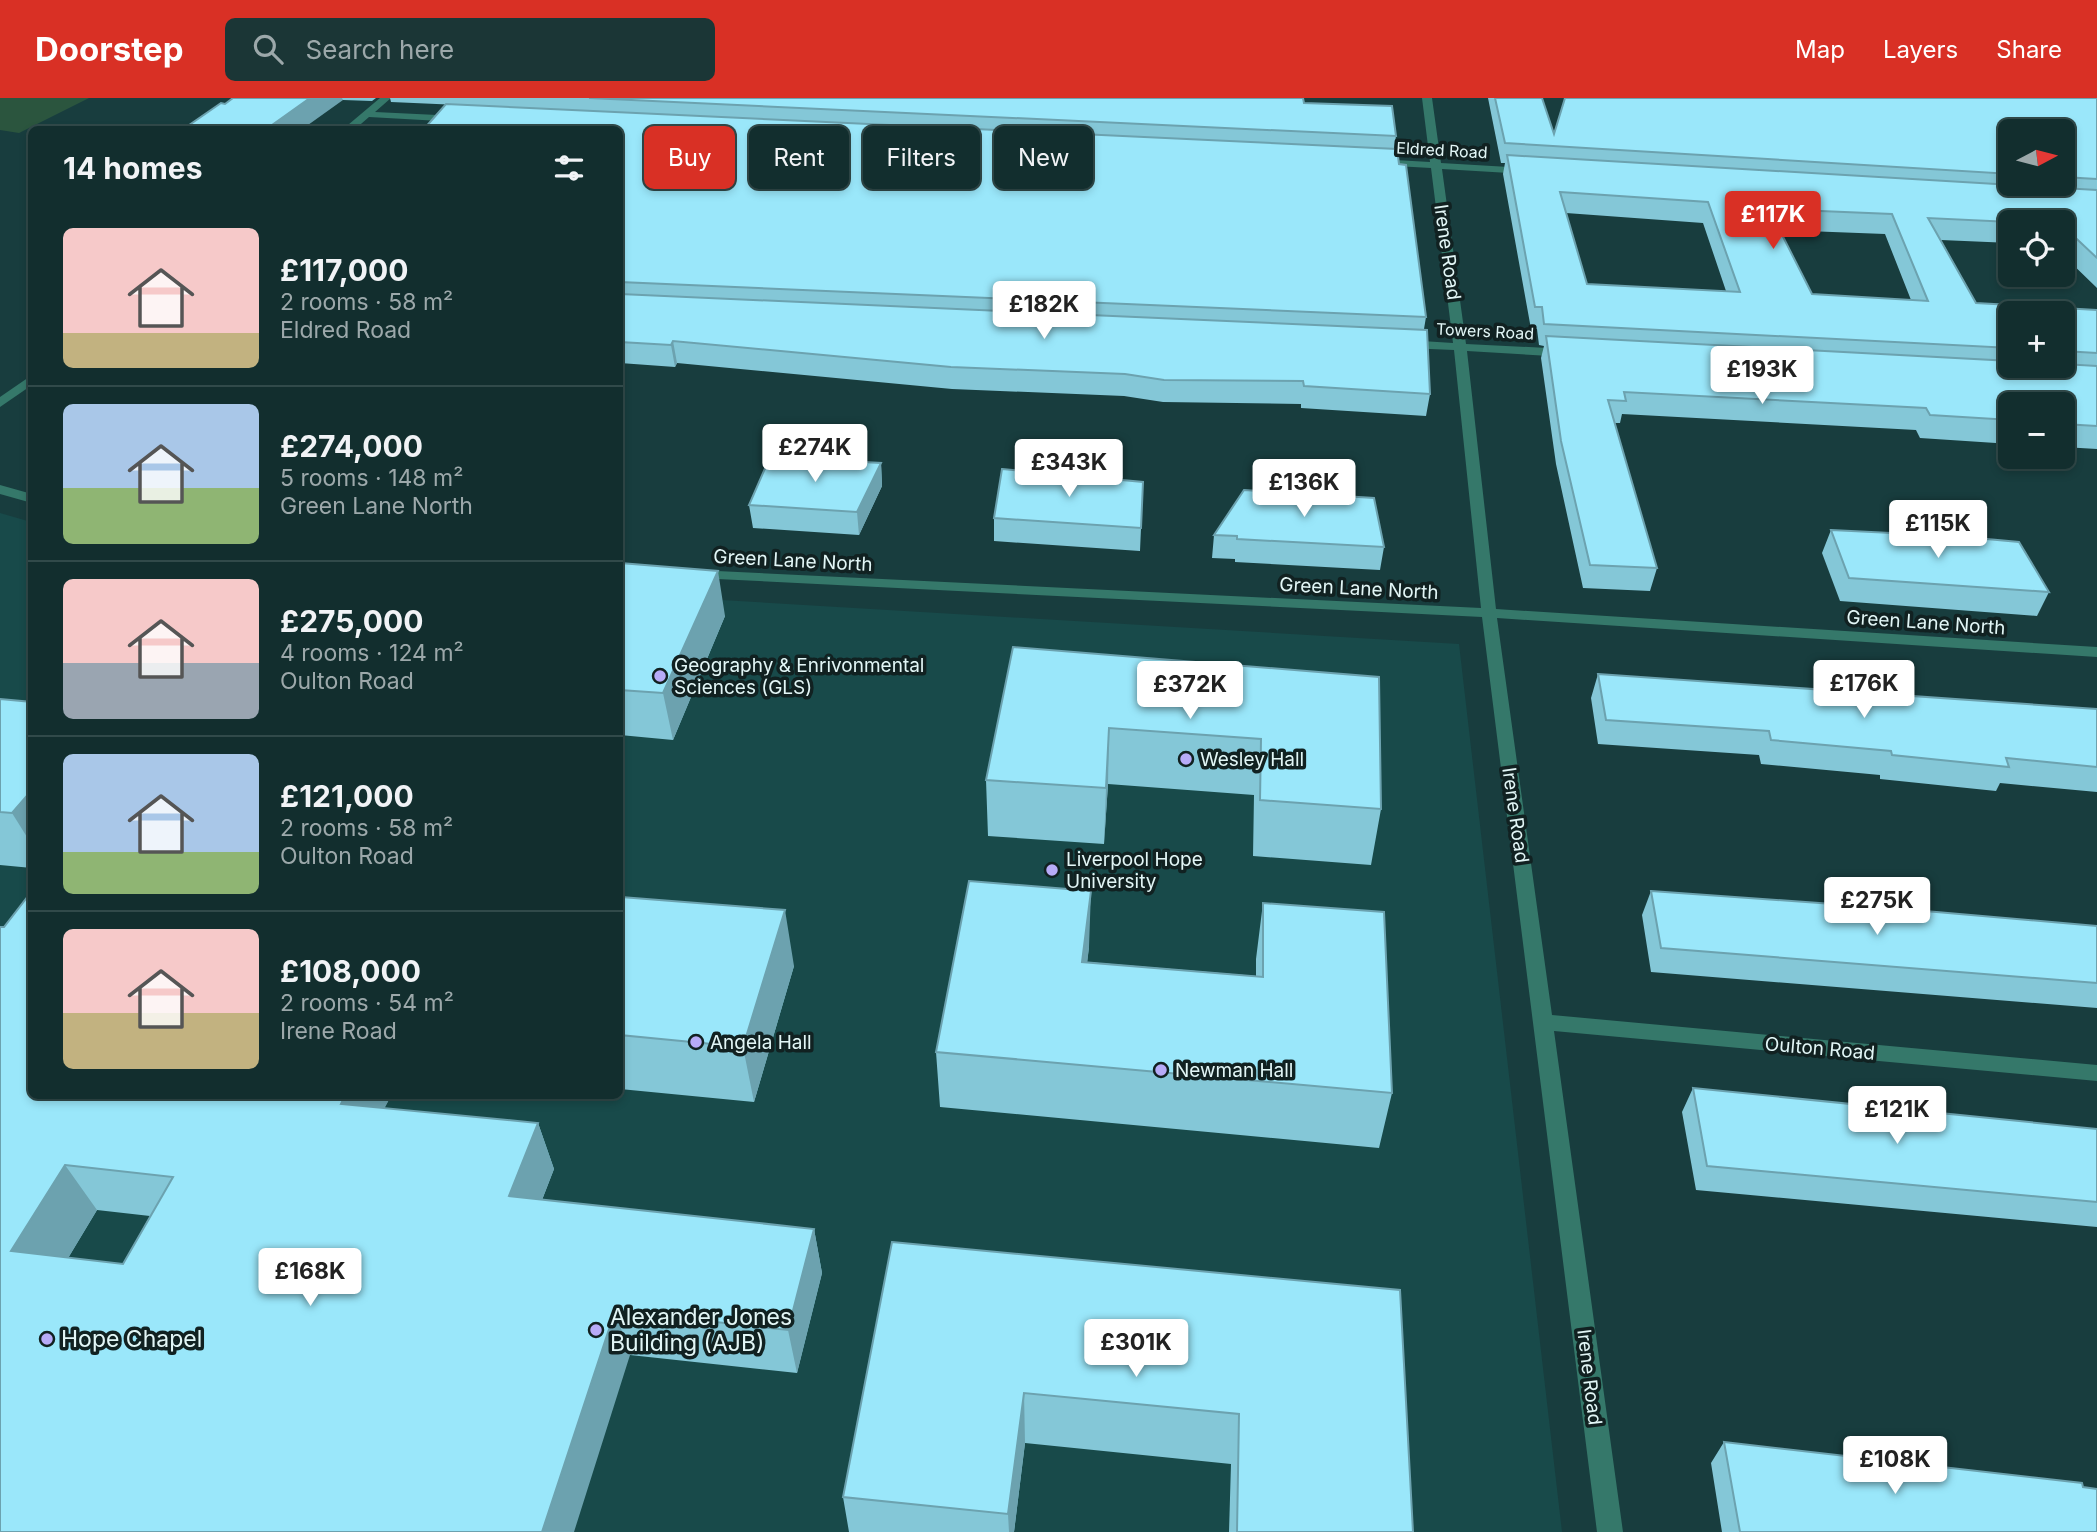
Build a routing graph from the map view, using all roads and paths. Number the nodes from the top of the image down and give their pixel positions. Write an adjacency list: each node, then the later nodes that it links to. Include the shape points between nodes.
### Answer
1 (386, 98): 3 (street)
2 (1427, 98): 7 (street, Irene Road)
3 (366, 114): 4 (street); 5 (street)
4 (477, 120)
5 (352, 126)
6 (1367, 162): 7 (street, Eldred Road)
7 (1436, 165): 8 (street, Eldred Road); 10 (street, Irene Road)
8 (1544, 172)
9 (1391, 344): 10 (street, Towers Road)
10 (1460, 347): 11 (street, Towers Road); 17 (street, Irene Road)
11 (1585, 354)
12 (28, 382): 13 (street)
13 (0, 403)
14 (0, 489): 15 (street)
15 (28, 498)
16 (675, 573): 17 (street, Green Lane North)
17 (1489, 613): 18 (street, Green Lane North); 19 (street, Irene Road)
18 (2097, 652)
19 (1544, 1022): 20 (street, Oulton Road); 21 (street, Irene Road)
20 (2097, 1073)
21 (1610, 1532)

